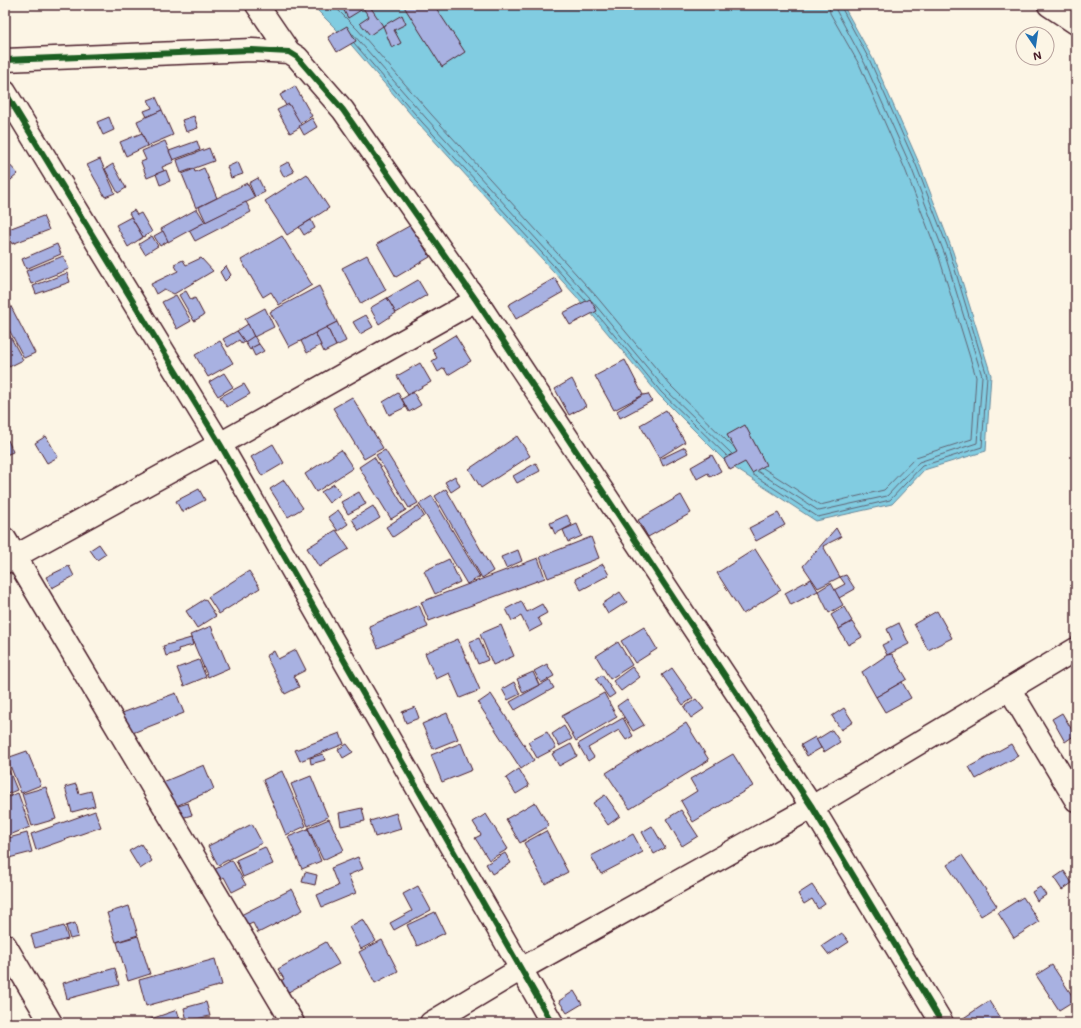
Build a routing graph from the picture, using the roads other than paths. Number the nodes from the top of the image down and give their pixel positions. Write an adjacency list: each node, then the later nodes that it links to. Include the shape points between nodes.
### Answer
1 (257, 5): 4 (main road)
2 (1049, 5): 3 (main road)
3 (1076, 23)
4 (289, 52): 5 (main road, via 252,50); 7 (main road, via 297,56 343,110)
5 (5, 60)
6 (5, 92): 8 (main road)
7 (476, 300): 8 (main road); 13 (main road)
8 (220, 444): 9 (main road); 15 (main road)
9 (8, 552): 17 (main road)
10 (1076, 649): 11 (main road)
11 (1010, 690): 12 (main road); 13 (main road)
12 (1076, 800)
13 (812, 807): 15 (main road); 20 (main road)
14 (5, 945): 16 (main road)
15 (521, 969): 18 (main road); 19 (main road)
16 (51, 1023)
17 (293, 1023)
18 (431, 1023)
19 (552, 1023)
20 (942, 1023)

